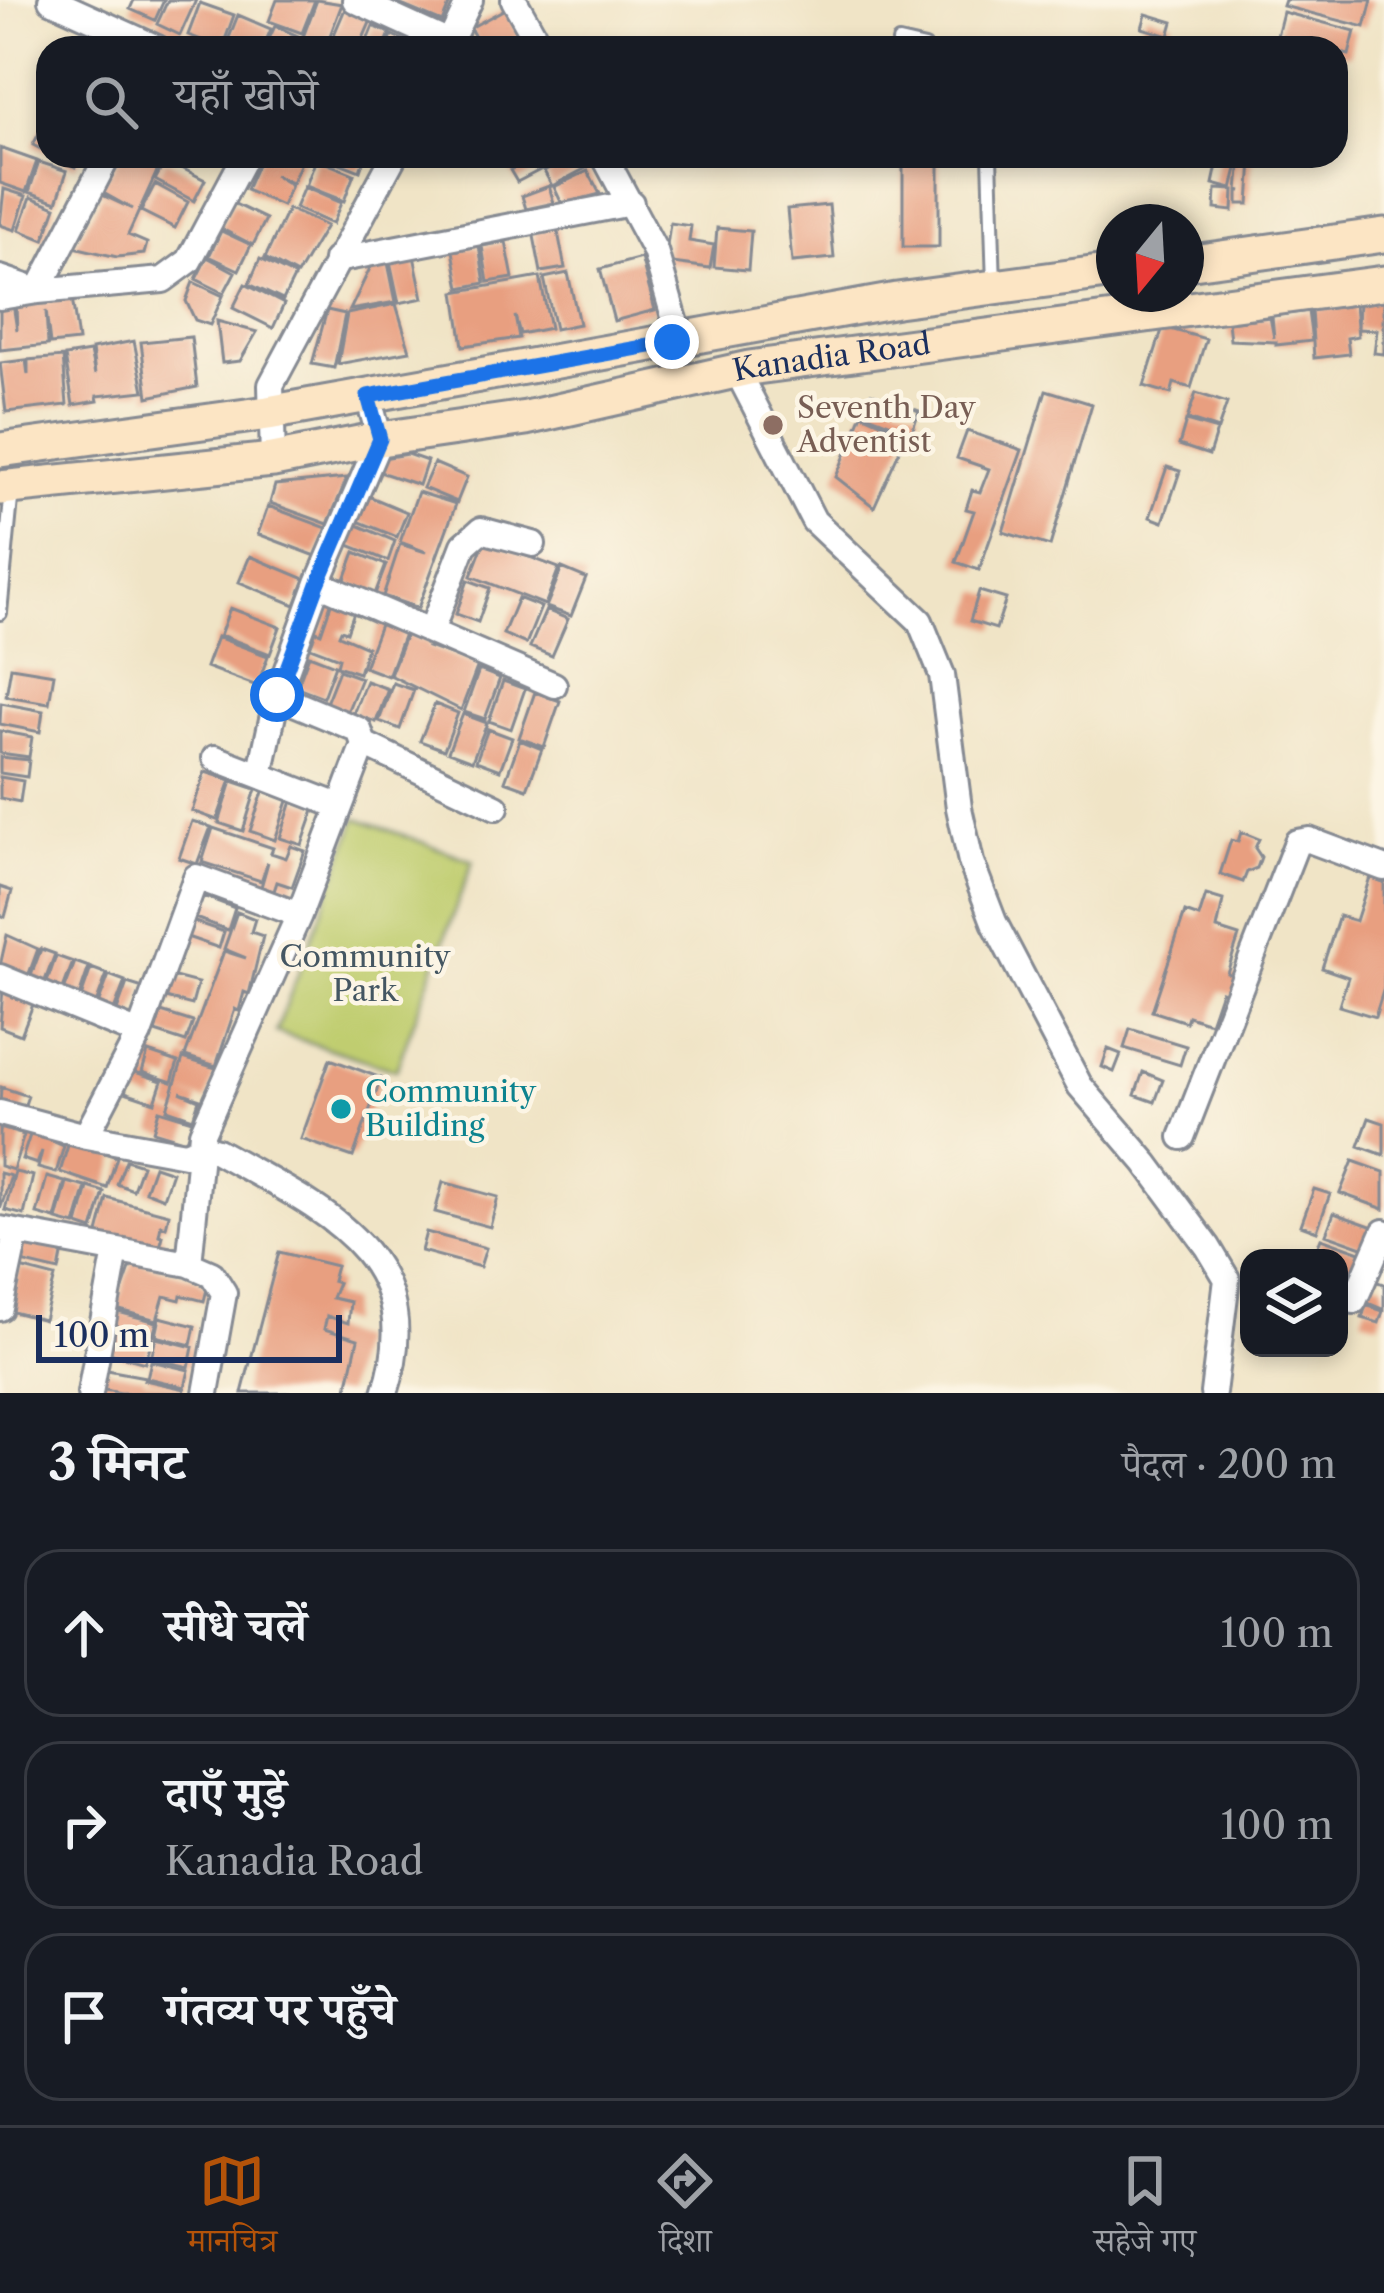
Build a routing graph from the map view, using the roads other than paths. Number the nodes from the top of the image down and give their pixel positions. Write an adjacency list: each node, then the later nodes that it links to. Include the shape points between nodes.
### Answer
1 (51, 0): 5 (street)
2 (355, 0): 6 (street)
3 (470, 0): 7 (street)
4 (514, 0): 8 (street)
5 (130, 36)
6 (429, 36)
7 (452, 36)
8 (535, 36)
9 (102, 168): 23 (street)
10 (239, 168): 23 (street, via 189,261 163,280)
11 (387, 168): 17 (street)
12 (611, 168): 14 (street)
13 (991, 168): 22 (lane)
14 (632, 203): 17 (street); 26 (street)
15 (1384, 236): 16 (main road)
16 (1226, 258): 18 (main road); 25 (main road)
17 (336, 260): 29 (street, via 271,385)
18 (1204, 261)
19 (1096, 273): 22 (main road, Kanadia Road)
20 (0, 278): 23 (street)
21 (1384, 283): 25 (main road, Kanadia Road)
22 (994, 287): 26 (main road, Kanadia Road)
23 (38, 291): 24 (street)
24 (0, 297)
25 (1232, 301): 27 (main road, Kanadia Road)
26 (681, 340): 28 (main road, Kanadia Road)
27 (736, 371): 31 (main road, Kanadia Road, via 526,418); 64 (street, via 814,521 920,621 942,675 959,808 994,922 1080,1086 1146,1163 1227,1280)
28 (368, 396): 29 (main road, Kanadia Road); 31 (street)
29 (268, 413): 30 (main road, Kanadia Road); 33 (street)
30 (107, 435): 32 (main road, Kanadia Road); 34 (main road)
31 (380, 439): 33 (main road, Kanadia Road); 37 (street)
32 (0, 450)
33 (273, 460): 34 (main road, Kanadia Road)
34 (111, 479): 35 (main road, Kanadia Road)
35 (6, 488): 38 (lane)
36 (533, 544): 39 (street, via 481,530 472,536)
37 (318, 584): 39 (street); 41 (street)
38 (0, 613)
39 (431, 631): 40 (street)
40 (554, 685)
41 (277, 695): 42 (street, via 359,730); 44 (street)
42 (364, 744): 45 (street); 46 (street)
43 (215, 758): 44 (street)
44 (260, 775): 45 (street)
45 (339, 806): 48 (street)
46 (496, 807)
47 (1384, 868): 53 (street, via 1309,839 1297,842)
48 (299, 915): 50 (street, via 196,877); 54 (street, via 202,1133)
49 (0, 977): 50 (street)
50 (140, 1034): 52 (street)
51 (0, 1113): 52 (street)
52 (86, 1136): 54 (street, via 185,1154)
53 (1182, 1137)
54 (203, 1147): 58 (street); 63 (street, via 344,1227 371,1253 396,1331)
55 (8, 1231): 57 (street); 60 (street)
56 (1384, 1232): 59 (street)
57 (116, 1251): 58 (street); 61 (street)
58 (189, 1264): 62 (street, via 212,1274 224,1293)
59 (1354, 1301)
60 (0, 1308)
61 (90, 1393)
62 (206, 1393)
63 (385, 1393)
64 (1213, 1393)

